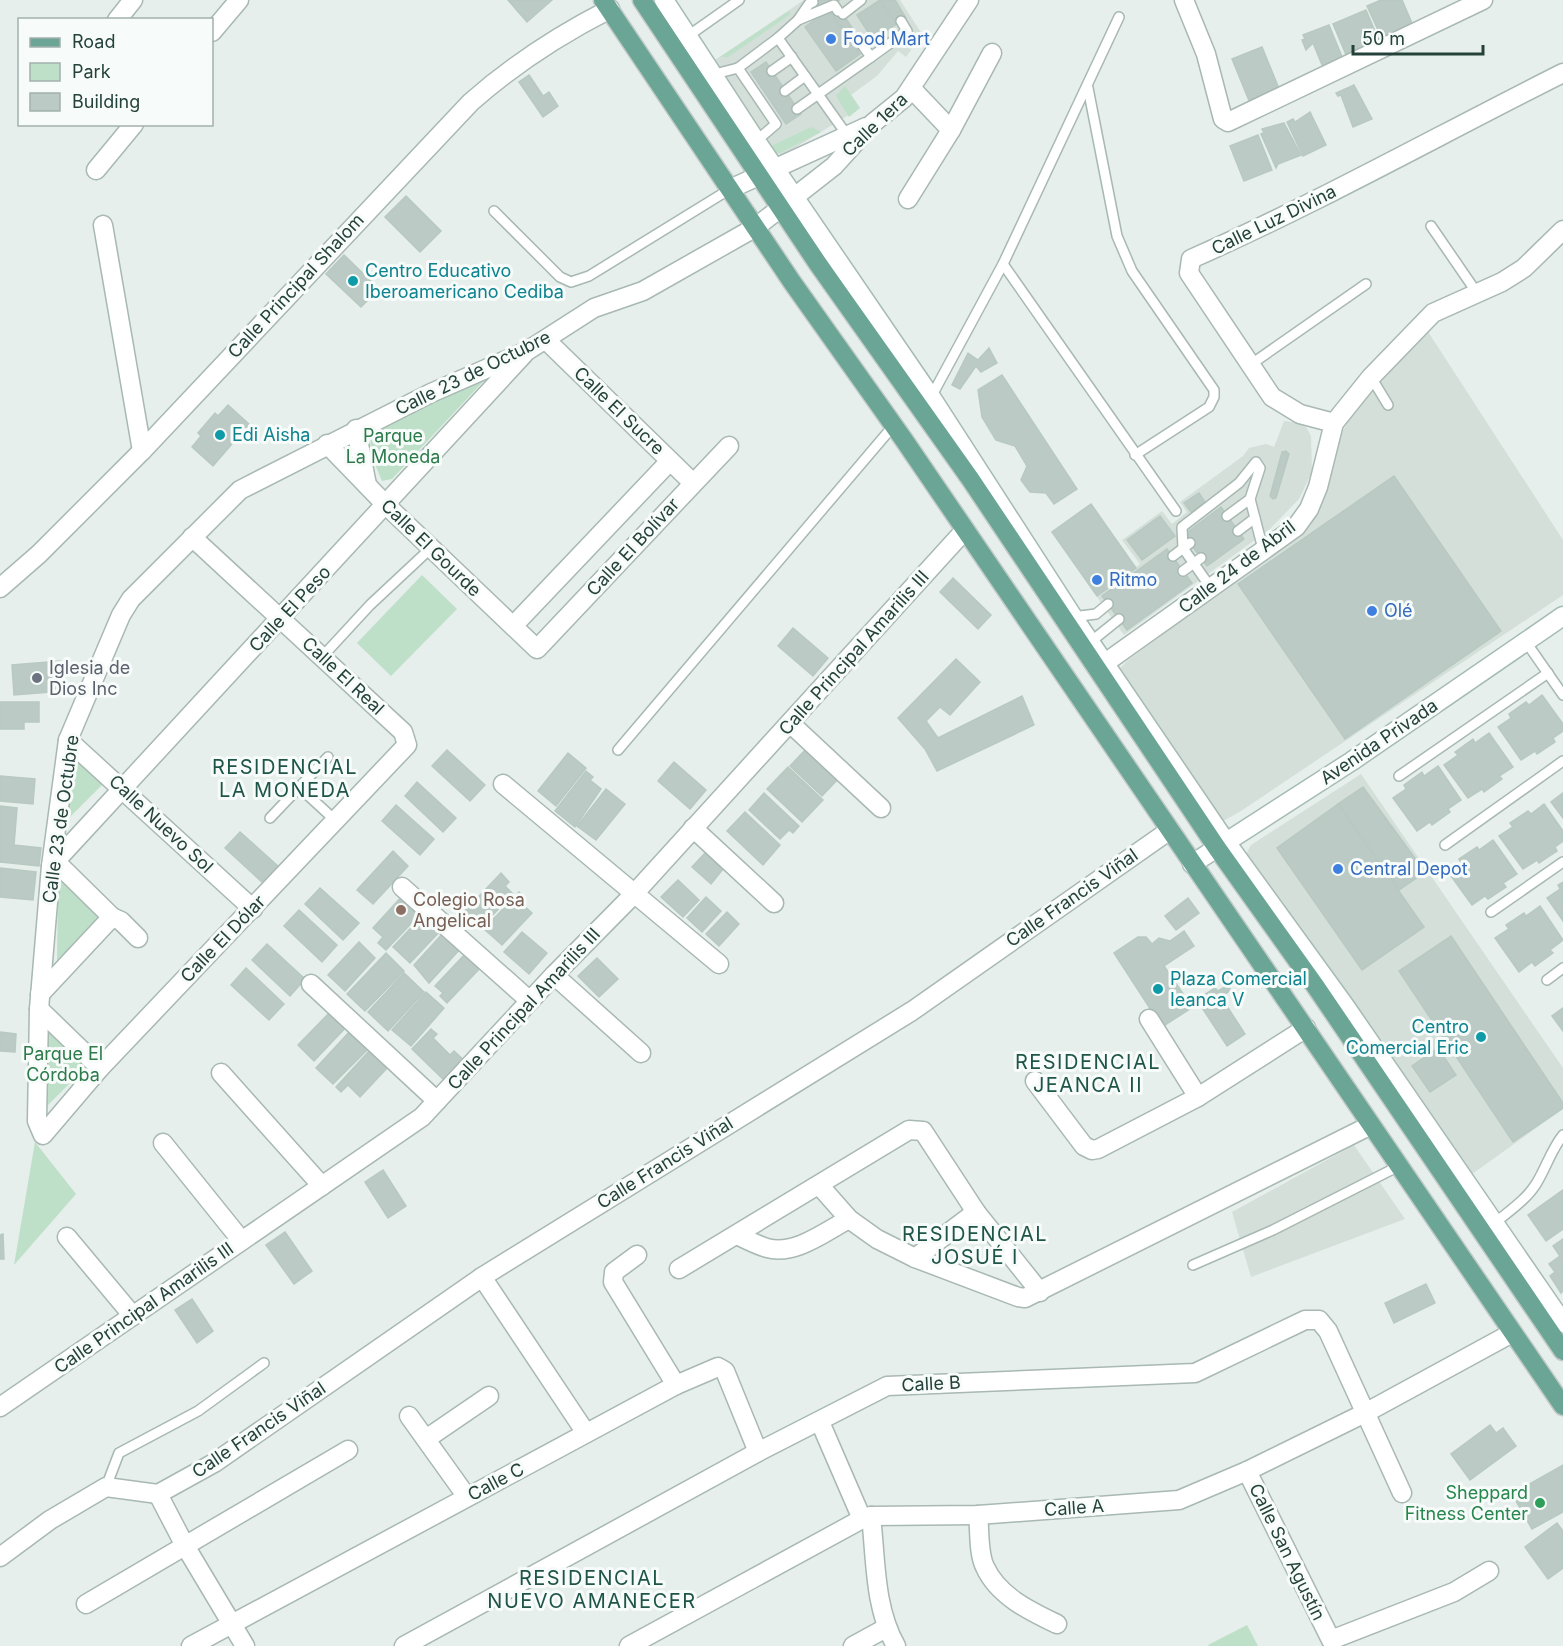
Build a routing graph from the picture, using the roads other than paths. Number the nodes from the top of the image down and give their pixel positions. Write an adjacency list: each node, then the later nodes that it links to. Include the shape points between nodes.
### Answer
1 (133, 0): 13 (street)
2 (238, 0): 16 (street)
3 (642, 0): 28 (main road)
4 (664, 0): 17 (street)
5 (739, 0): 17 (lane)
6 (861, 0): 14 (lane, via 840,13 834,5)
7 (969, 0): 30 (street, Calle 1era)
8 (1184, 0): 9 (street, via 1206,54 1223,119 1228,122)
9 (1483, 0)
10 (813, 2): 14 (lane)
11 (607, 5): 41 (main road); 64 (street, Calle Principal Shalom, via 500,76 471,102)
12 (1119, 17): 29 (lane)
13 (119, 18)
14 (798, 20): 18 (lane)
15 (901, 21): 22 (lane, via 907,31)
16 (213, 31)
17 (688, 36): 26 (street)
18 (778, 39): 21 (lane); 23 (lane)
19 (863, 46): 22 (lane)
20 (992, 53): 36 (street)
21 (792, 57): 24 (lane); 27 (lane)
22 (871, 57): 32 (lane)
23 (738, 68): 26 (lane); 38 (lane, via 755,84 780,122)
24 (772, 71)
25 (1563, 73): 55 (street, Calle Luz Divina, via 1280,219 1191,260 1189,273)
26 (714, 74): 28 (lane); 38 (street)
27 (805, 76): 31 (lane); 32 (lane)
28 (695, 80): 38 (main road)
29 (1088, 88): 50 (lane); 65 (lane, via 1117,236 1124,253 1132,271 1214,390 1209,407)
30 (912, 89): 34 (street, Calle 1era); 36 (street)
31 (785, 91)
32 (818, 94): 33 (lane); 37 (lane)
33 (797, 108)
34 (873, 123): 37 (street); 42 (street, Calle 1era, via 834,166)
35 (132, 126): 39 (street)
36 (951, 130): 43 (street)
37 (848, 135): 40 (street)
38 (750, 146): 40 (main road)
39 (96, 170)
40 (767, 171): 41 (street); 42 (street); 44 (main road)
41 (729, 189): 45 (lane, via 589,276 571,282 560,277); 48 (main road)
42 (796, 196): 44 (street, Calle 1era); 57 (street)
43 (908, 200)
44 (781, 208): 48 (street, Calle 1era); 57 (main road)
45 (494, 212)
46 (103, 225): 64 (street)
47 (1431, 226): 52 (lane)
48 (756, 227): 53 (street, Calle 23 de Octubre, via 642,291 594,308); 60 (main road)
49 (1563, 230): 52 (street, Calle 24 de Abril, via 1524,268)
50 (1003, 264): 57 (lane); 65 (lane)
51 (1366, 284): 55 (lane)
52 (1477, 293): 56 (street, Calle 24 de Abril, via 1433,313)
53 (546, 340): 54 (street, Calle 23 de Octubre); 66 (street, Calle El Sucre)
54 (527, 351): 61 (street, Calle 23 de Octubre); 70 (street, Calle El Peso)
55 (1250, 365): 59 (street, Calle Luz Divina, via 1272,396 1285,406 1316,420)
56 (1371, 377): 58 (lane); 59 (street, Calle 24 de Abril)
57 (927, 404): 87 (main road)
58 (1388, 405)
59 (1334, 423): 79 (street, Calle 24 de Abril, via 1309,509 1296,527)
60 (894, 425): 74 (main road); 101 (lane)
61 (356, 429): 62 (street, Calle 23 de Octubre); 68 (street)
62 (327, 444): 68 (street, Calle El Gourde); 76 (street, Calle 23 de Octubre, via 240,490)
63 (729, 446): 67 (street, Calle El Bolívar)
64 (142, 452): 83 (street, Calle Principal Shalom)
65 (1135, 455): 71 (lane)
66 (670, 461): 67 (street, Calle El Sucre); 90 (street, Calle El Bolívar)
67 (693, 483): 93 (street, Calle El Bolívar)
68 (367, 486): 70 (street, Calle El Gourde)
69 (1250, 499): 72 (lane); 73 (lane); 77 (lane, via 1260,468 1258,462 1239,483 1182,527)
70 (386, 505): 78 (street, Calle El Gourde); 88 (street, Calle El Peso)
71 (1176, 512)
72 (1227, 516)
73 (1255, 518): 75 (lane); 79 (lane)
74 (965, 530): 98 (street, Calle Principal Amarilis III); 112 (main road)
75 (1238, 531)
76 (192, 537): 88 (street, Calle El Real); 99 (street, Calle 23 de Octubre, via 131,599 121,615)
77 (1187, 546): 80 (lane); 81 (lane)
78 (431, 548): 90 (street, Calle El Gourde); 94 (lane)
79 (1263, 549): 84 (street, Calle 24 de Abril)
80 (1173, 556)
81 (1197, 561): 82 (lane); 84 (lane)
82 (1184, 572)
83 (0, 588)
84 (1211, 588): 95 (street, Calle 24 de Abril, via 1178,607)
85 (1108, 604): 87 (lane, via 1096,614)
86 (1563, 616): 91 (street, Avenida Privada)
87 (1068, 617): 92 (main road)
88 (281, 619): 94 (street, Calle El Real); 107 (street, Calle El Peso)
89 (1119, 619): 92 (lane)
90 (513, 626): 93 (street, Calle El Gourde)
91 (1526, 642): 96 (lane); 113 (street, Avenida Privada)
92 (1088, 644): 95 (street); 113 (main road)
93 (537, 649)
94 (322, 657): 100 (street, Calle El Real, via 403,732)
95 (1105, 663): 113 (street)
96 (1548, 673): 97 (lane); 104 (lane)
97 (1563, 695)
98 (790, 723): 108 (street); 111 (street, Calle Principal Amarilis III)
99 (68, 740): 107 (street, Calle Nuevo Sol); 116 (street, Calle 23 de Octubre)
100 (407, 746): 110 (street, Calle El Dólar)
101 (618, 750)
102 (328, 757): 106 (lane)
103 (1563, 761): 114 (lane)
104 (1399, 776)
105 (502, 784): 119 (street)
106 (299, 787): 109 (lane); 110 (lane)
107 (123, 790): 116 (street, Calle El Peso); 121 (street, Calle Nuevo Sol)
108 (881, 808)
109 (270, 818)
110 (336, 821): 121 (street, Calle El Dólar)
111 (693, 828): 119 (street, Calle Principal Amarilis III); 120 (street)
112 (1170, 830): 117 (main road); 157 (street, Calle Francis Viñal, via 912,1011)
113 (1221, 845): 117 (street, Avenida Privada); 149 (street, via 1345,1006); 159 (main road, via 1316,987)
114 (1445, 845)
115 (1563, 862): 122 (lane)
116 (53, 864): 123 (street); 130 (street, Calle 23 de Octubre)
117 (1192, 864): 133 (main road)
118 (402, 887): 131 (street)
119 (633, 895): 125 (street); 127 (street, Calle Principal Amarilis III)
120 (774, 903)
121 (252, 909): 135 (street, Calle El Dólar)
122 (1491, 912)
123 (112, 917): 124 (street); 130 (street)
124 (138, 938)
125 (718, 964)
126 (1563, 968): 128 (lane)
127 (554, 975): 131 (street, Calle Principal Amarilis III); 134 (street)
128 (1547, 980)
129 (311, 984): 139 (street)
130 (40, 1001): 135 (street); 141 (street, Calle 23 de Octubre, via 37,1121)
131 (530, 1001): 139 (street, Calle Principal Amarilis III)
132 (1149, 1019): 138 (street)
133 (1306, 1028): 138 (street); 140 (main road)
134 (641, 1053)
135 (100, 1068): 141 (street, Calle El Dólar)
136 (221, 1073): 146 (street)
137 (1035, 1081): 138 (street, via 1084,1146 1092,1150)
138 (1198, 1097)
139 (437, 1101): 146 (street, Calle Principal Amarilis III, via 422,1117)
140 (1371, 1125): 144 (main road); 158 (street)
141 (43, 1135)
142 (1563, 1135): 149 (lane, via 1528,1196)
143 (163, 1143): 152 (street)
144 (1399, 1166): 155 (lane, via 1273,1230); 162 (main road)
145 (819, 1185): 147 (street, via 909,1130 917,1129 924,1131); 148 (street); 150 (street)
146 (321, 1186): 152 (street, Calle Principal Amarilis III)
147 (976, 1212): 154 (street); 158 (street)
148 (849, 1219): 150 (street, via 794,1248 767,1248); 154 (street)
149 (1495, 1223): 159 (street)
150 (737, 1235): 156 (street)
151 (67, 1237): 160 (street)
152 (241, 1240): 160 (street, Calle Principal Amarilis III)
153 (637, 1256): 165 (street, via 614,1272 613,1282)
154 (915, 1258): 158 (street, via 1018,1297)
155 (1193, 1265)
156 (679, 1269)
157 (482, 1277): 172 (street); 179 (street, Calle Francis Viñal, via 214,1463)
158 (1040, 1292)
159 (1551, 1307): 161 (street); 163 (main road)
160 (133, 1316): 167 (street, Calle Principal Amarilis III)
161 (1563, 1323)
162 (1512, 1334): 168 (main road); 169 (street, Calle A)
163 (1563, 1351)
164 (264, 1363): 177 (lane, via 198,1411 119,1453)
165 (676, 1385): 172 (street, Calle C); 175 (street, Calle C, via 718,1367 725,1371)
166 (489, 1396): 173 (street)
167 (3, 1399)
168 (1563, 1406)
169 (1367, 1412): 171 (street, Calle B, via 1328,1331 1319,1320 1305,1320 1195,1372 887,1386); 176 (street, Calle A); 178 (street, Calle B)
170 (409, 1416): 173 (street)
171 (820, 1422): 175 (street, Calle B); 182 (street)
172 (586, 1433): 180 (street, Calle C)
173 (426, 1439): 180 (street)
174 (348, 1450): 183 (street)
175 (758, 1452): 192 (street, Calle B)
176 (1247, 1471): 181 (street, Calle A, via 1179,1500); 185 (street, Calle San Agustín, via 1331,1640 1454,1592)
177 (106, 1487): 179 (street); 184 (street, via 50,1520)
178 (1402, 1493)
179 (158, 1494): 183 (street)
180 (467, 1497): 187 (street, Calle C)
181 (978, 1515): 182 (street, Calle A); 188 (street, via 984,1565 996,1584 1010,1598)
182 (867, 1517): 189 (street); 193 (street, Calle A)
183 (184, 1544): 186 (street); 187 (street)
184 (0, 1557)
185 (1489, 1571)
186 (86, 1604)
187 (232, 1623): 190 (street, Calle C); 191 (street)
188 (1057, 1624)
189 (886, 1628): 194 (street); 195 (street)
190 (191, 1646)
191 (245, 1646)
192 (404, 1646)
193 (629, 1646)
194 (853, 1646)
195 (896, 1646)

